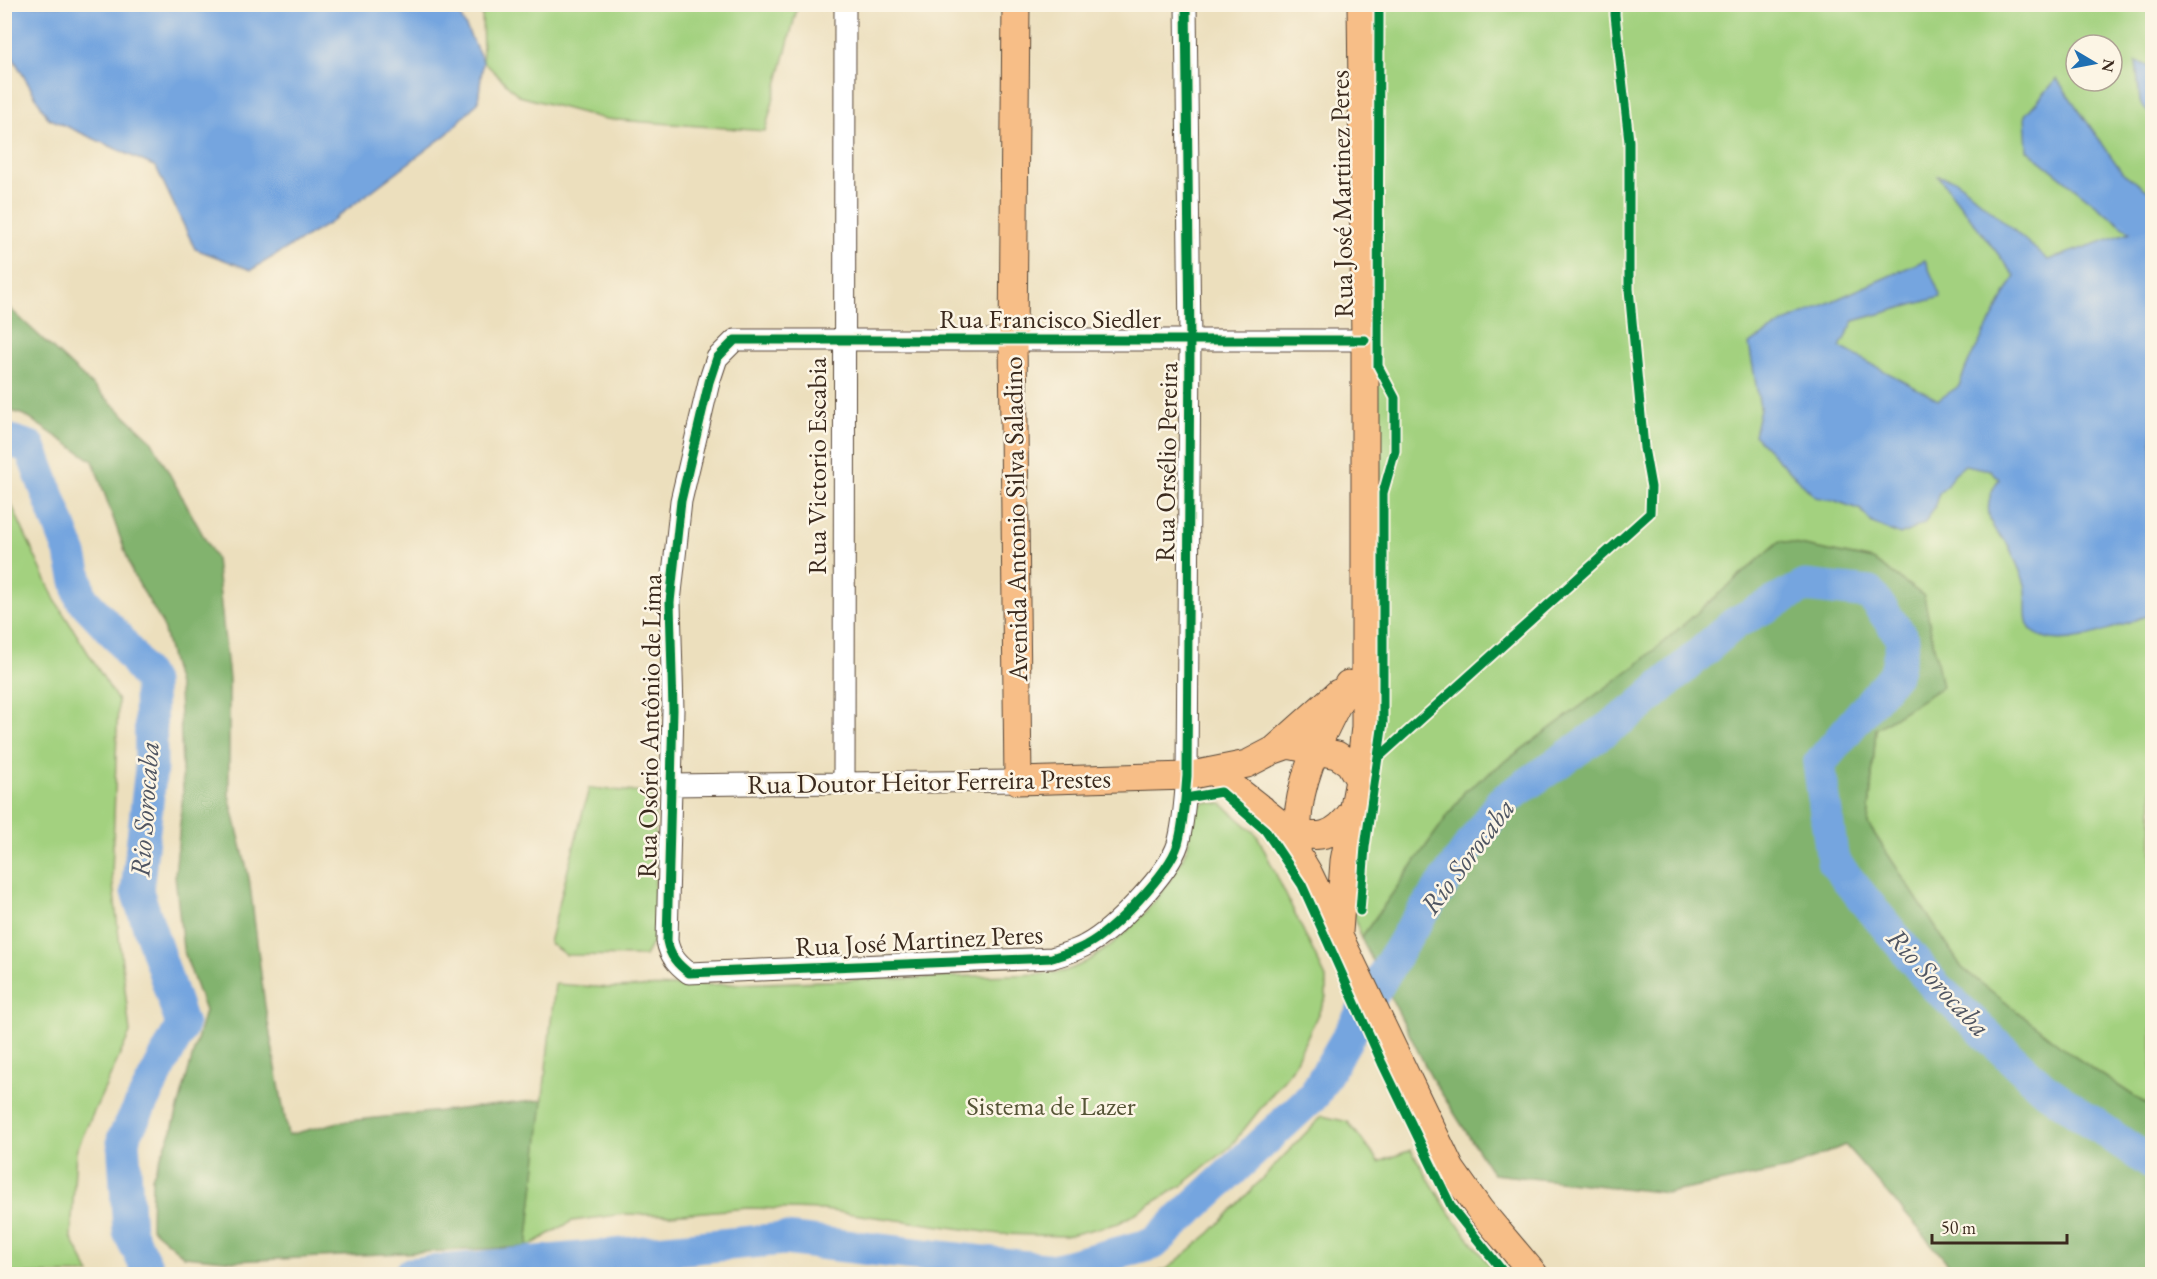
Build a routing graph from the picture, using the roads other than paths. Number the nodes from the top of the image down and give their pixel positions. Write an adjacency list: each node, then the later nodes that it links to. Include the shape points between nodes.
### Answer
1 (844, 4): 6 (street, Rua Victorio Escabia)
2 (1016, 4): 7 (main road, Avenida Antonio Silva Saladino)
3 (1186, 4): 8 (street, Rua Orsélio Pereira)
4 (1361, 4): 9 (main road, Rua José Martinez Peres)
5 (735, 340): 6 (street, Rua Francisco Siedler); 17 (street, Rua Osório Antônio de Lima, via 717,358 681,501 670,602)
6 (844, 340): 7 (street, Rua Francisco Siedler); 16 (street, Rua Victorio Escabia)
7 (1013, 340): 8 (street, Rua Francisco Siedler); 15 (main road, Avenida Antonio Silva Saladino)
8 (1190, 340): 9 (street, Rua Francisco Siedler); 13 (street, Rua Orsélio Pereira)
9 (1365, 340): 10 (main road, Rua José Martinez Peres)
10 (1357, 677): 11 (main road, Rua José Martinez Peres); 12 (main road); 14 (main road, Rua José Martinez Peres, via 1365,727)
11 (1315, 749): 12 (main road, via 1288,745); 14 (main road, via 1349,763); 19 (main road, Rua José Martinez Peres, via 1299,806)
12 (1274, 750): 13 (main road, via 1247,764)
13 (1200, 773): 15 (main road, Rua Doutor Heitor Ferreira Prestes); 19 (main road, via 1262,809); 21 (street, Rua José Martinez Peres, via 1169,863 1115,923 1086,945 1052,958)
14 (1359, 780): 18 (main road, Rua José Martinez Peres)
15 (1018, 781): 16 (street, Rua Doutor Heitor Ferreira Prestes)
16 (844, 784): 17 (street, Rua Doutor Heitor Ferreira Prestes)
17 (670, 785): 21 (street, Rua Osório Antônio de Lima, via 667,941 676,963)
18 (1352, 812): 19 (main road, via 1335,831); 20 (main road, Rua José Martinez Peres, via 1344,861)
19 (1298, 844): 20 (main road)
20 (1341, 938): 22 (main road, via 1451,1169)
21 (689, 973)
22 (1534, 1275)

